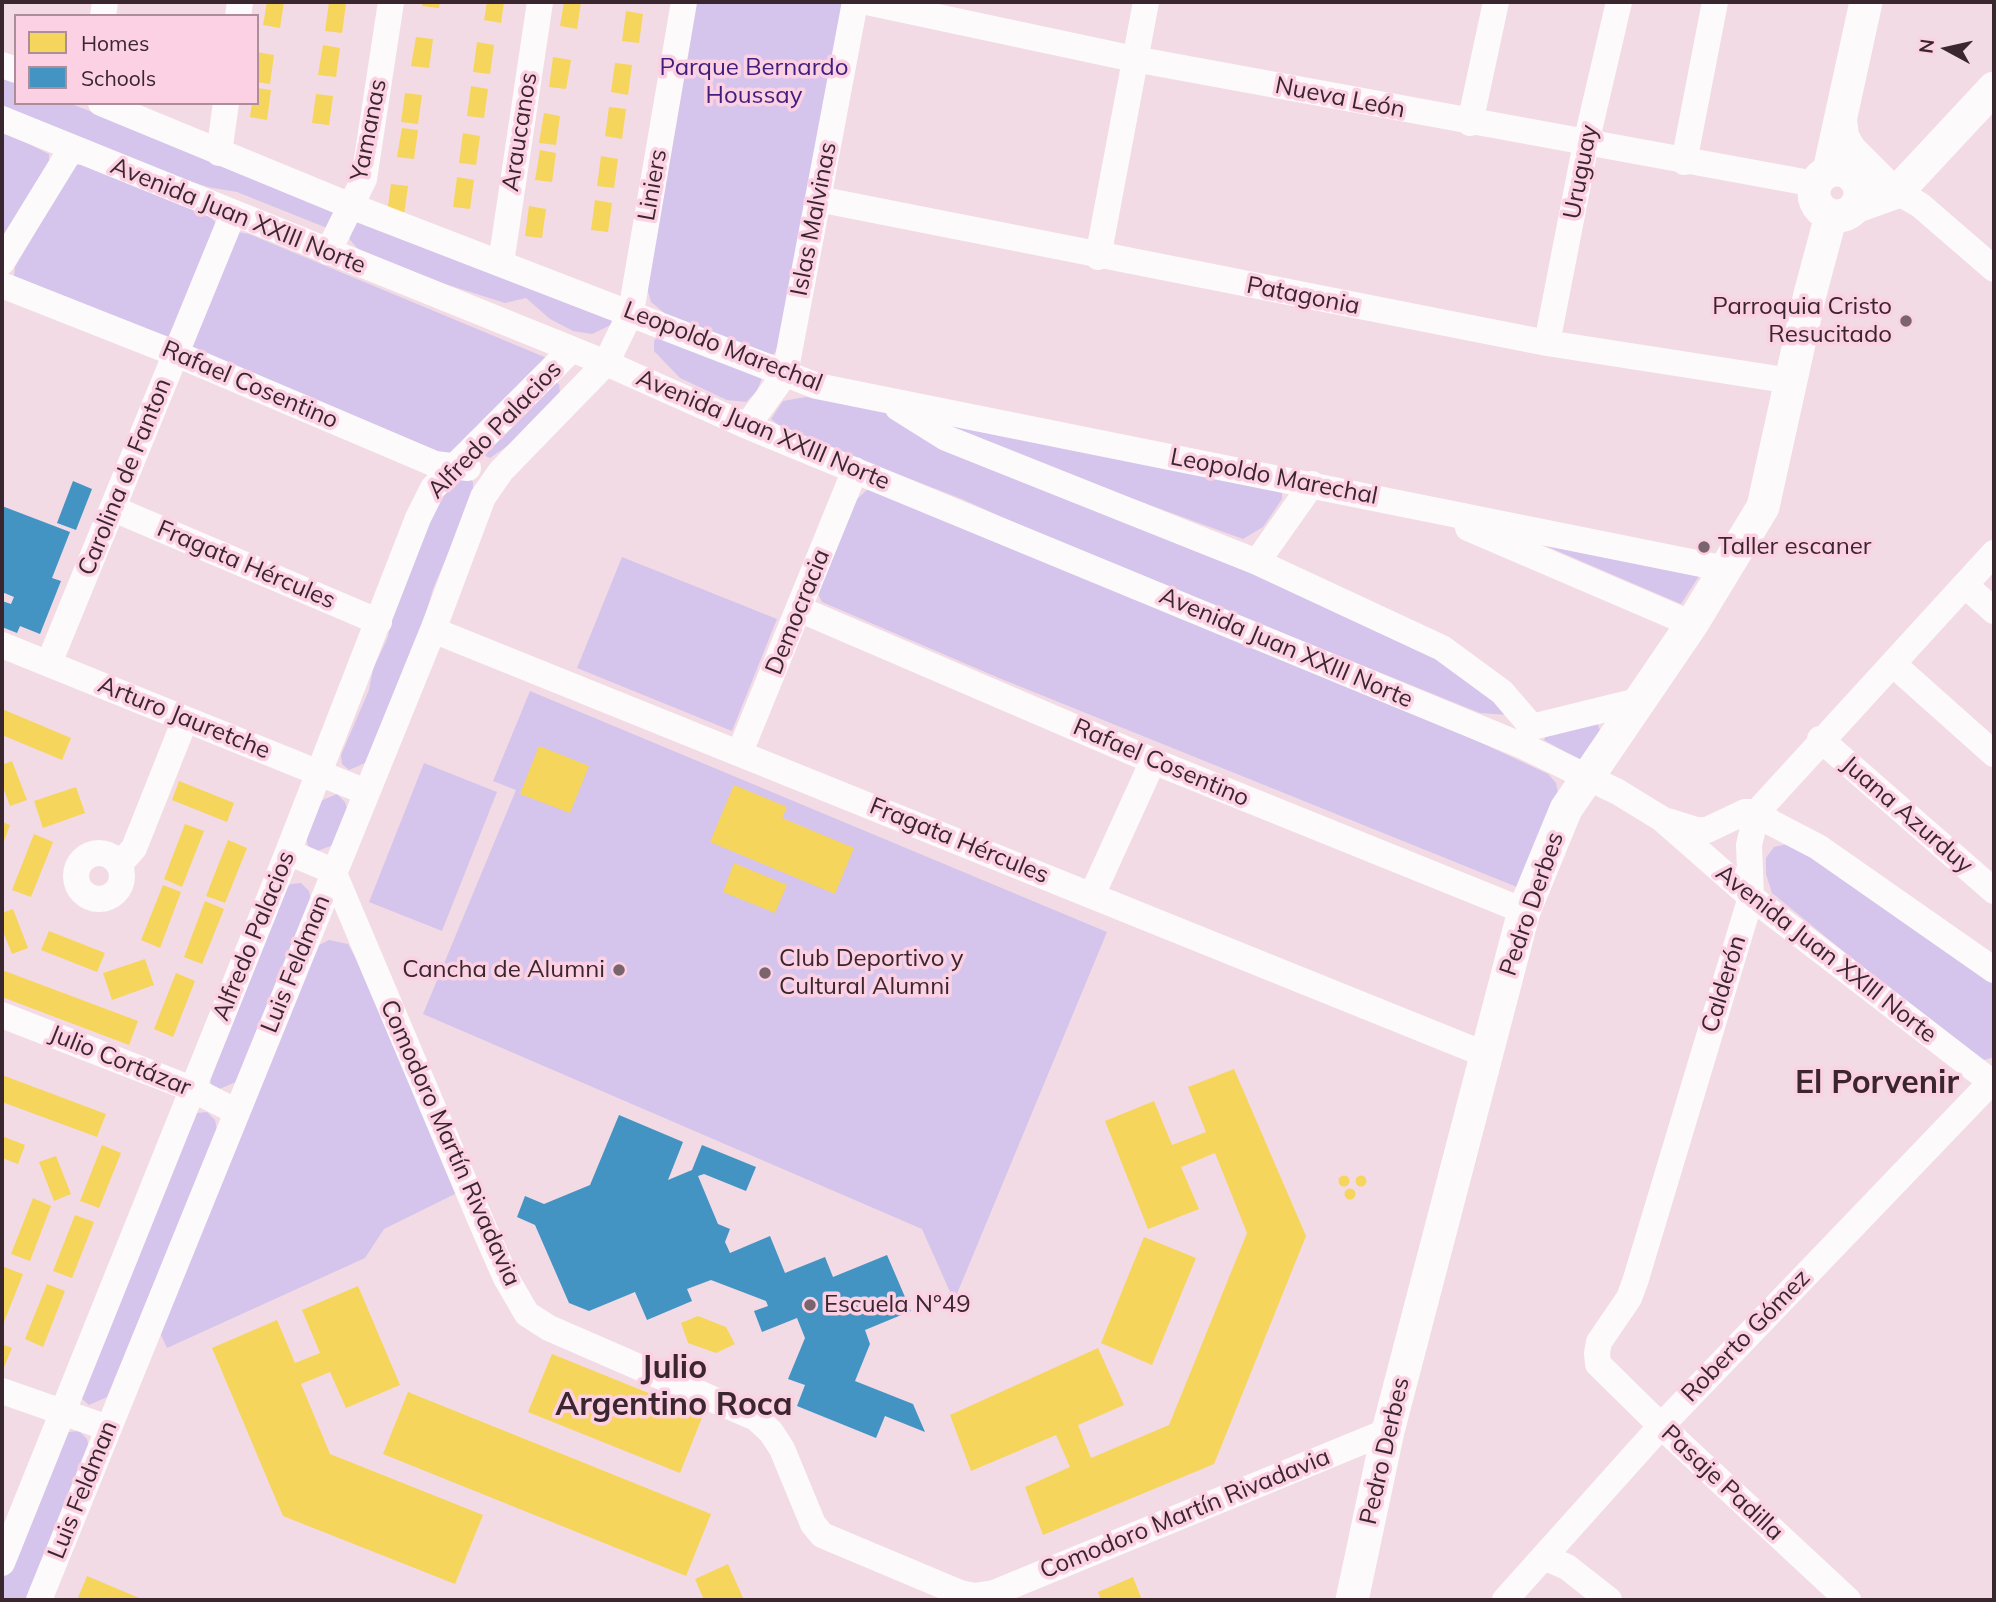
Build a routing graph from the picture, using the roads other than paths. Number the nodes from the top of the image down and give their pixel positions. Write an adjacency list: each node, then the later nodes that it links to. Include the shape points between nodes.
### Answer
1 (391, 2): 25 (street, Yamanas, via 364,179)
2 (540, 2): 31 (street, Araucanos)
3 (684, 2): 34 (street, Liniers)
4 (855, 2): 24 (street, Islas Malvinas)
5 (867, 2): 11 (street, Nueva León)
6 (1146, 2): 11 (street)
7 (1496, 2): 17 (street)
8 (1619, 2): 18 (street, Uruguay)
9 (1715, 2): 21 (street)
10 (1866, 2): 15 (main road)
11 (1134, 59): 17 (street, Nueva León); 29 (street)
12 (1994, 88): 23 (main road)
13 (106, 105): 20 (street, Leopoldo Marechal)
14 (226, 105): 20 (street)
15 (1843, 112): 22 (main road); 23 (street, via 1846,136 1853,148)
16 (2, 118): 19 (street, Avenida Juan XXIII Norte)
17 (1471, 123): 18 (street, Nueva León)
18 (1586, 143): 21 (street, Nueva León); 35 (street, Uruguay)
19 (72, 148): 27 (street, Avenida Juan XXIII Norte); 30 (street)
20 (219, 153): 25 (street, Leopoldo Marechal)
21 (1684, 162): 22 (street, Nueva León)
22 (1822, 177): 26 (main road, via 1816,205)
23 (1897, 192): 26 (main road); 32 (street, via 1920,205)
24 (818, 200): 29 (street, Patagonia); 39 (street, Islas Malvinas)
25 (351, 205): 28 (street, Yamanas); 31 (street, Leopoldo Marechal)
26 (1843, 211): 40 (main road, Pedro Derbes, via 1810,293)
27 (233, 214): 28 (street, Avenida Juan XXIII Norte); 37 (street, Carolina de Fanton)
28 (328, 252): 36 (street, Avenida Juan XXIII Norte)
29 (1098, 257): 35 (street, Patagonia)
30 (2, 262)
31 (500, 263): 34 (street, Leopoldo Marechal)
32 (1994, 269)
33 (2, 285): 37 (street, Rafael Cosentino)
34 (631, 312): 38 (street, Liniers); 39 (street, Leopoldo Marechal)
35 (1548, 343): 40 (street, Patagonia)
36 (570, 351): 38 (street, Avenida Juan XXIII Norte); 43 (street, Alfredo Palacios)
37 (174, 352): 43 (street, Rafael Cosentino, via 435,464); 48 (street, Carolina de Fanton)
38 (606, 363): 42 (street, Avenida Juan XXIII Norte); 45 (street, Luis Feldman)
39 (785, 374): 41 (street, Leopoldo Marechal); 42 (street, Islas Malvinas)
40 (1791, 381): 51 (main road, Pedro Derbes, via 1763,507)
41 (883, 400): 46 (street, Leopoldo Marechal); 50 (street, Avenida Juan XXIII Norte, via 946,438)
42 (747, 426): 44 (street, Avenida Juan XXIII Norte)
43 (456, 467): 45 (street, Rafael Cosentino); 55 (street, Alfredo Palacios, via 433,488 423,508)
44 (855, 470): 53 (street, Democracia); 63 (street, Avenida Juan XXIII Norte)
45 (501, 471): 57 (street, Luis Feldman, via 484,497)
46 (1312, 484): 47 (street, Leopoldo Marechal); 50 (street)
47 (1415, 505): 51 (street, Leopoldo Marechal); 56 (street, Leopoldo Marechal)
48 (114, 509): 55 (street, Fragata Hércules); 59 (street, Carolina de Fanton)
49 (1994, 553): 52 (street, Calderón)
50 (1257, 562): 63 (street, Avenida Juan XXIII Norte, via 1442,648 1502,692)
51 (1726, 569): 56 (main road, Pedro Derbes)
52 (1965, 585): 54 (street); 60 (street, Calderón)
53 (800, 609): 65 (street, Democracia); 67 (street, Rafael Cosentino)
54 (1994, 611)
55 (379, 622): 68 (street, Alfredo Palacios)
56 (1692, 624): 61 (main road, Pedro Derbes)
57 (433, 630): 65 (street, Fragata Hércules); 70 (street, Luis Feldman)
58 (2, 645): 59 (street, Arturo Jauretche)
59 (49, 663): 62 (street, Arturo Jauretche)
60 (1893, 664): 64 (street, Calderón); 66 (street)
61 (1638, 701): 63 (street); 69 (main road, Pedro Derbes)
62 (185, 720): 68 (street, Arturo Jauretche); 74 (street, via 134,849)
63 (1527, 736): 69 (street, Avenida Juan XXIII Norte)
64 (1821, 739): 71 (street, Calderón); 76 (street, Juana Azurduy)
65 (740, 752): 77 (street, Fragata Hércules)
66 (1994, 754)
67 (1153, 761): 77 (street); 79 (street, Rafael Cosentino)
68 (319, 773): 70 (street, Arturo Jauretche); 73 (street, Alfredo Palacios)
69 (1588, 778): 72 (street, Avenida Juan XXIII Norte); 79 (main road, Pedro Derbes, via 1566,809)
70 (366, 792): 75 (street, Luis Feldman)
71 (1757, 812): 72 (street, Avenida Juan XXIII Norte, via 1745,812 1707,830); 78 (street, Calderón, via 1748,845); 80 (street, via 1818,848)
72 (1662, 819): 78 (street, Avenida Juan XXIII Norte)
73 (288, 852): 75 (street); 84 (street, Alfredo Palacios)
74 (119, 865)
75 (333, 871): 85 (street, Luis Feldman); 91 (street, Comodoro Martín Rivadavia, via 483,1226 527,1314 548,1328 756,1418 782,1449 813,1524 822,1535 960,1593 994,1593)
76 (1994, 891)
77 (1092, 895): 82 (street, Fragata Hércules)
78 (1751, 897): 83 (street, Avenida Juan XXIII Norte); 86 (street, Calderón, via 1635,1282 1599,1342)
79 (1524, 911): 82 (main road, Pedro Derbes)
80 (1994, 970)
81 (2, 1015): 84 (street, Julio Cortázar)
82 (1484, 1054): 91 (main road, Pedro Derbes)
83 (1993, 1082): 89 (street, Roberto Gómez)
84 (192, 1089): 85 (street, Julio Cortázar); 88 (street, Alfredo Palacios)
85 (237, 1112): 90 (street, Luis Feldman)
86 (1598, 1364): 89 (street, Pasaje Padilla)
87 (2, 1391): 88 (street)
88 (62, 1412): 90 (street); 93 (street, Alfredo Palacios)
89 (1661, 1426): 92 (street, Roberto Gómez); 98 (street, Pasaje Padilla)
90 (108, 1428): 94 (street, Luis Feldman)
91 (1388, 1431): 95 (main road, Pedro Derbes)
92 (1546, 1558): 96 (street, Roberto Gómez); 97 (street, via 1567,1567)
93 (2, 1563)
94 (39, 1600)
95 (1352, 1600)
96 (1505, 1600)
97 (1609, 1600)
98 (1848, 1600)

